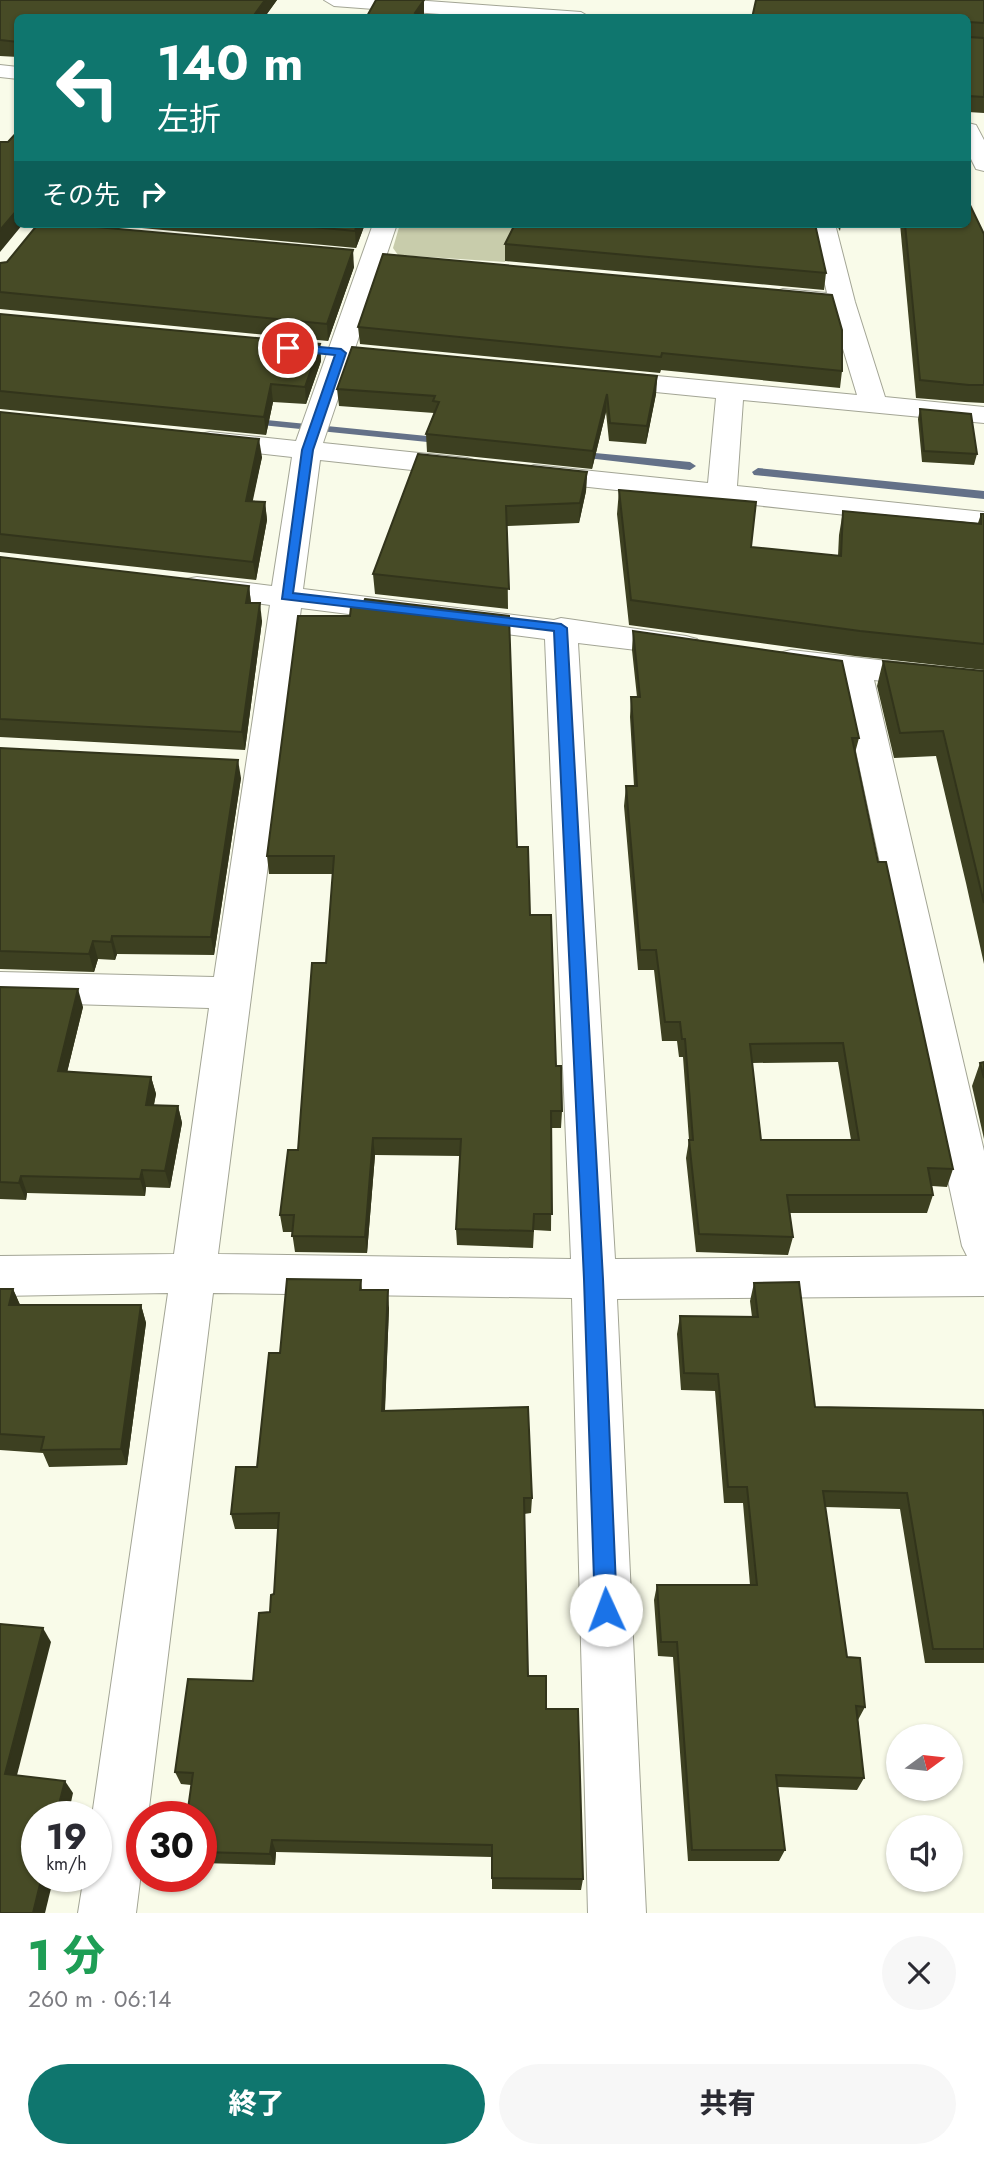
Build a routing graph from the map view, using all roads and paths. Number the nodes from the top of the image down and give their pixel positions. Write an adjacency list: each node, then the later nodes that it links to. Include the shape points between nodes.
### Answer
1 (334, 0): 2 (street)
2 (526, 14)
3 (384, 228): 6 (street)
4 (824, 228): 9 (street)
5 (346, 257): 6 (street)
6 (374, 260): 7 (street); 11 (street)
7 (401, 262)
8 (759, 295): 9 (street)
9 (842, 302): 15 (street)
10 (314, 350): 11 (street)
11 (341, 353): 12 (street); 17 (street)
12 (369, 355)
13 (577, 376): 14 (street)
14 (730, 391): 15 (street); 19 (street)
15 (874, 405): 16 (street)
16 (984, 415)
17 (314, 433): 18 (street); 19 (street); 22 (street)
18 (187, 438)
19 (722, 494): 20 (street)
20 (984, 521)
21 (164, 582): 22 (street)
22 (286, 596): 23 (street); 29 (street, via 248,764)
23 (561, 628): 24 (street); 34 (street)
24 (722, 651)
25 (762, 656): 26 (street)
26 (855, 670): 27 (street); 30 (street)
27 (984, 683)
28 (0, 987): 29 (street)
29 (231, 993): 31 (street)
30 (984, 1246)
31 (195, 1273): 32 (street); 34 (street); 35 (street)
32 (0, 1276)
33 (984, 1276): 34 (street)
34 (594, 1279): 36 (street)
35 (107, 1913)
36 (617, 1913)

